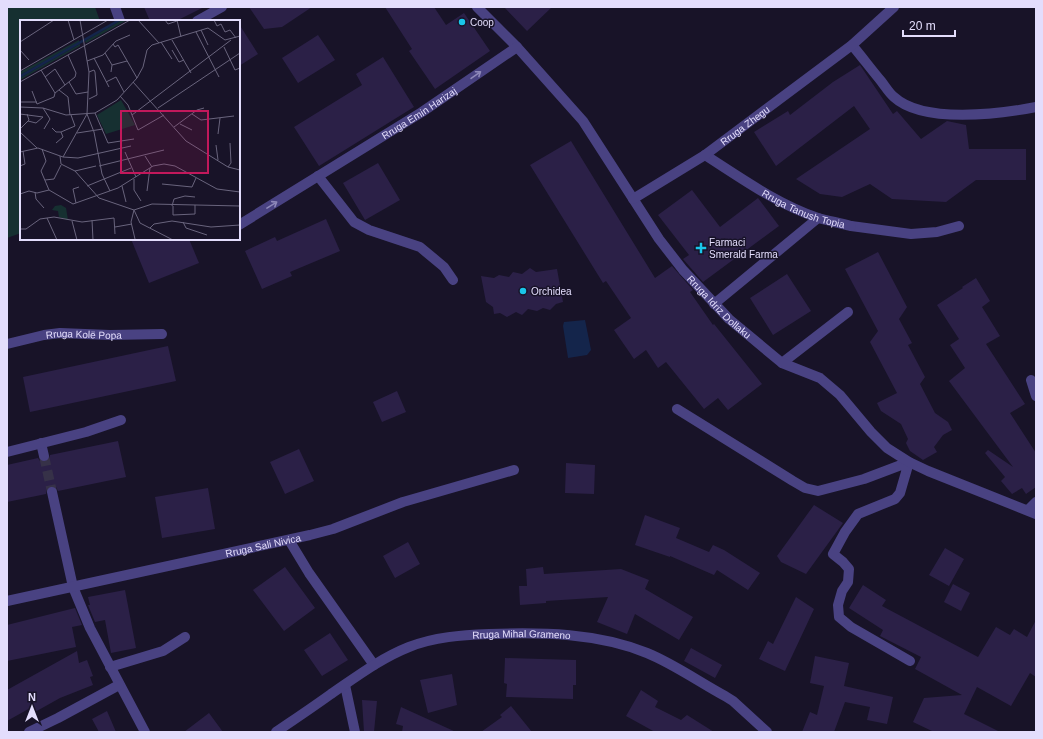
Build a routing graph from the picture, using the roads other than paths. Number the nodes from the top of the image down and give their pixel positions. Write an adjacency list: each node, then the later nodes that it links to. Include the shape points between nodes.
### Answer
1 (115, 7): 5 (street)
2 (222, 7): 6 (street)
3 (477, 7): 8 (street, Rruga Idriz Dollaku)
4 (894, 7): 7 (street, Rruga Zhegu)
5 (120, 20)
6 (199, 20)
7 (852, 45): 9 (street, via 894,97 907,107 958,115); 10 (street, Rruga Zhegu)
8 (517, 47): 11 (street, Rruga Emin Harizaj, one-way to 8, via 422,112); 12 (street, Rruga Idriz Dollaku, via 583,121)
9 (1036, 106)
10 (705, 155): 12 (street, Rruga Zhegu); 13 (street, Rruga Tanush Topia, via 762,192)
11 (318, 176): 14 (street, Rruga Emin Harizaj, one-way to 11); 16 (street, via 354,222 369,230 420,247 444,267)
12 (633, 199): 17 (street, Rruga Idriz Dollaku, via 659,240)
13 (818, 218): 15 (street, Rruga Tanush Topia, via 851,226 911,234 937,232); 17 (street)
14 (240, 224)
15 (959, 226)
16 (453, 280)
17 (714, 304): 21 (street, Rruga Idriz Dollaku)
18 (848, 312): 21 (street)
19 (162, 334): 20 (street, Rruga Kolë Popa, via 60,333)
20 (7, 344)
21 (782, 363): 29 (street, Rruga Idriz Dollaku, via 820,378 840,395 887,448)
22 (1031, 380): 23 (street)
23 (1036, 396)
24 (677, 410): 29 (street, via 805,488 818,491 864,479)
25 (121, 420): 26 (street)
26 (41, 443): 27 (street); 28 (street)
27 (7, 452)
28 (44, 456)
29 (909, 462): 33 (street, Rruga Idriz Dollaku); 38 (street, via 896,499 858,514 832,554 848,569 848,582 838,605 839,617 851,627)
30 (514, 470): 34 (street, Rruga Sali Nivica, via 403,502 333,529)
31 (52, 492): 35 (street)
32 (1036, 502): 33 (street)
33 (1032, 512)
34 (289, 540): 35 (street, Rruga Sali Nivica); 39 (street, via 309,573)
35 (73, 587): 36 (street, Rruga Sali Nivica); 40 (street)
36 (7, 601)
37 (185, 637): 40 (street, via 163,650)
38 (910, 661)
39 (374, 665): 42 (street, Rruga Mihal Grameno); 47 (street, Rruga Mihal Grameno, via 392,654 439,638 525,633 582,637 622,645 665,662 733,702)
40 (110, 667): 41 (street)
41 (119, 685): 43 (street); 44 (street)
42 (345, 685): 45 (street, Rruga Mihal Grameno); 46 (street)
43 (29, 732)
44 (145, 732)
45 (276, 732)
46 (355, 732)
47 (767, 732)

